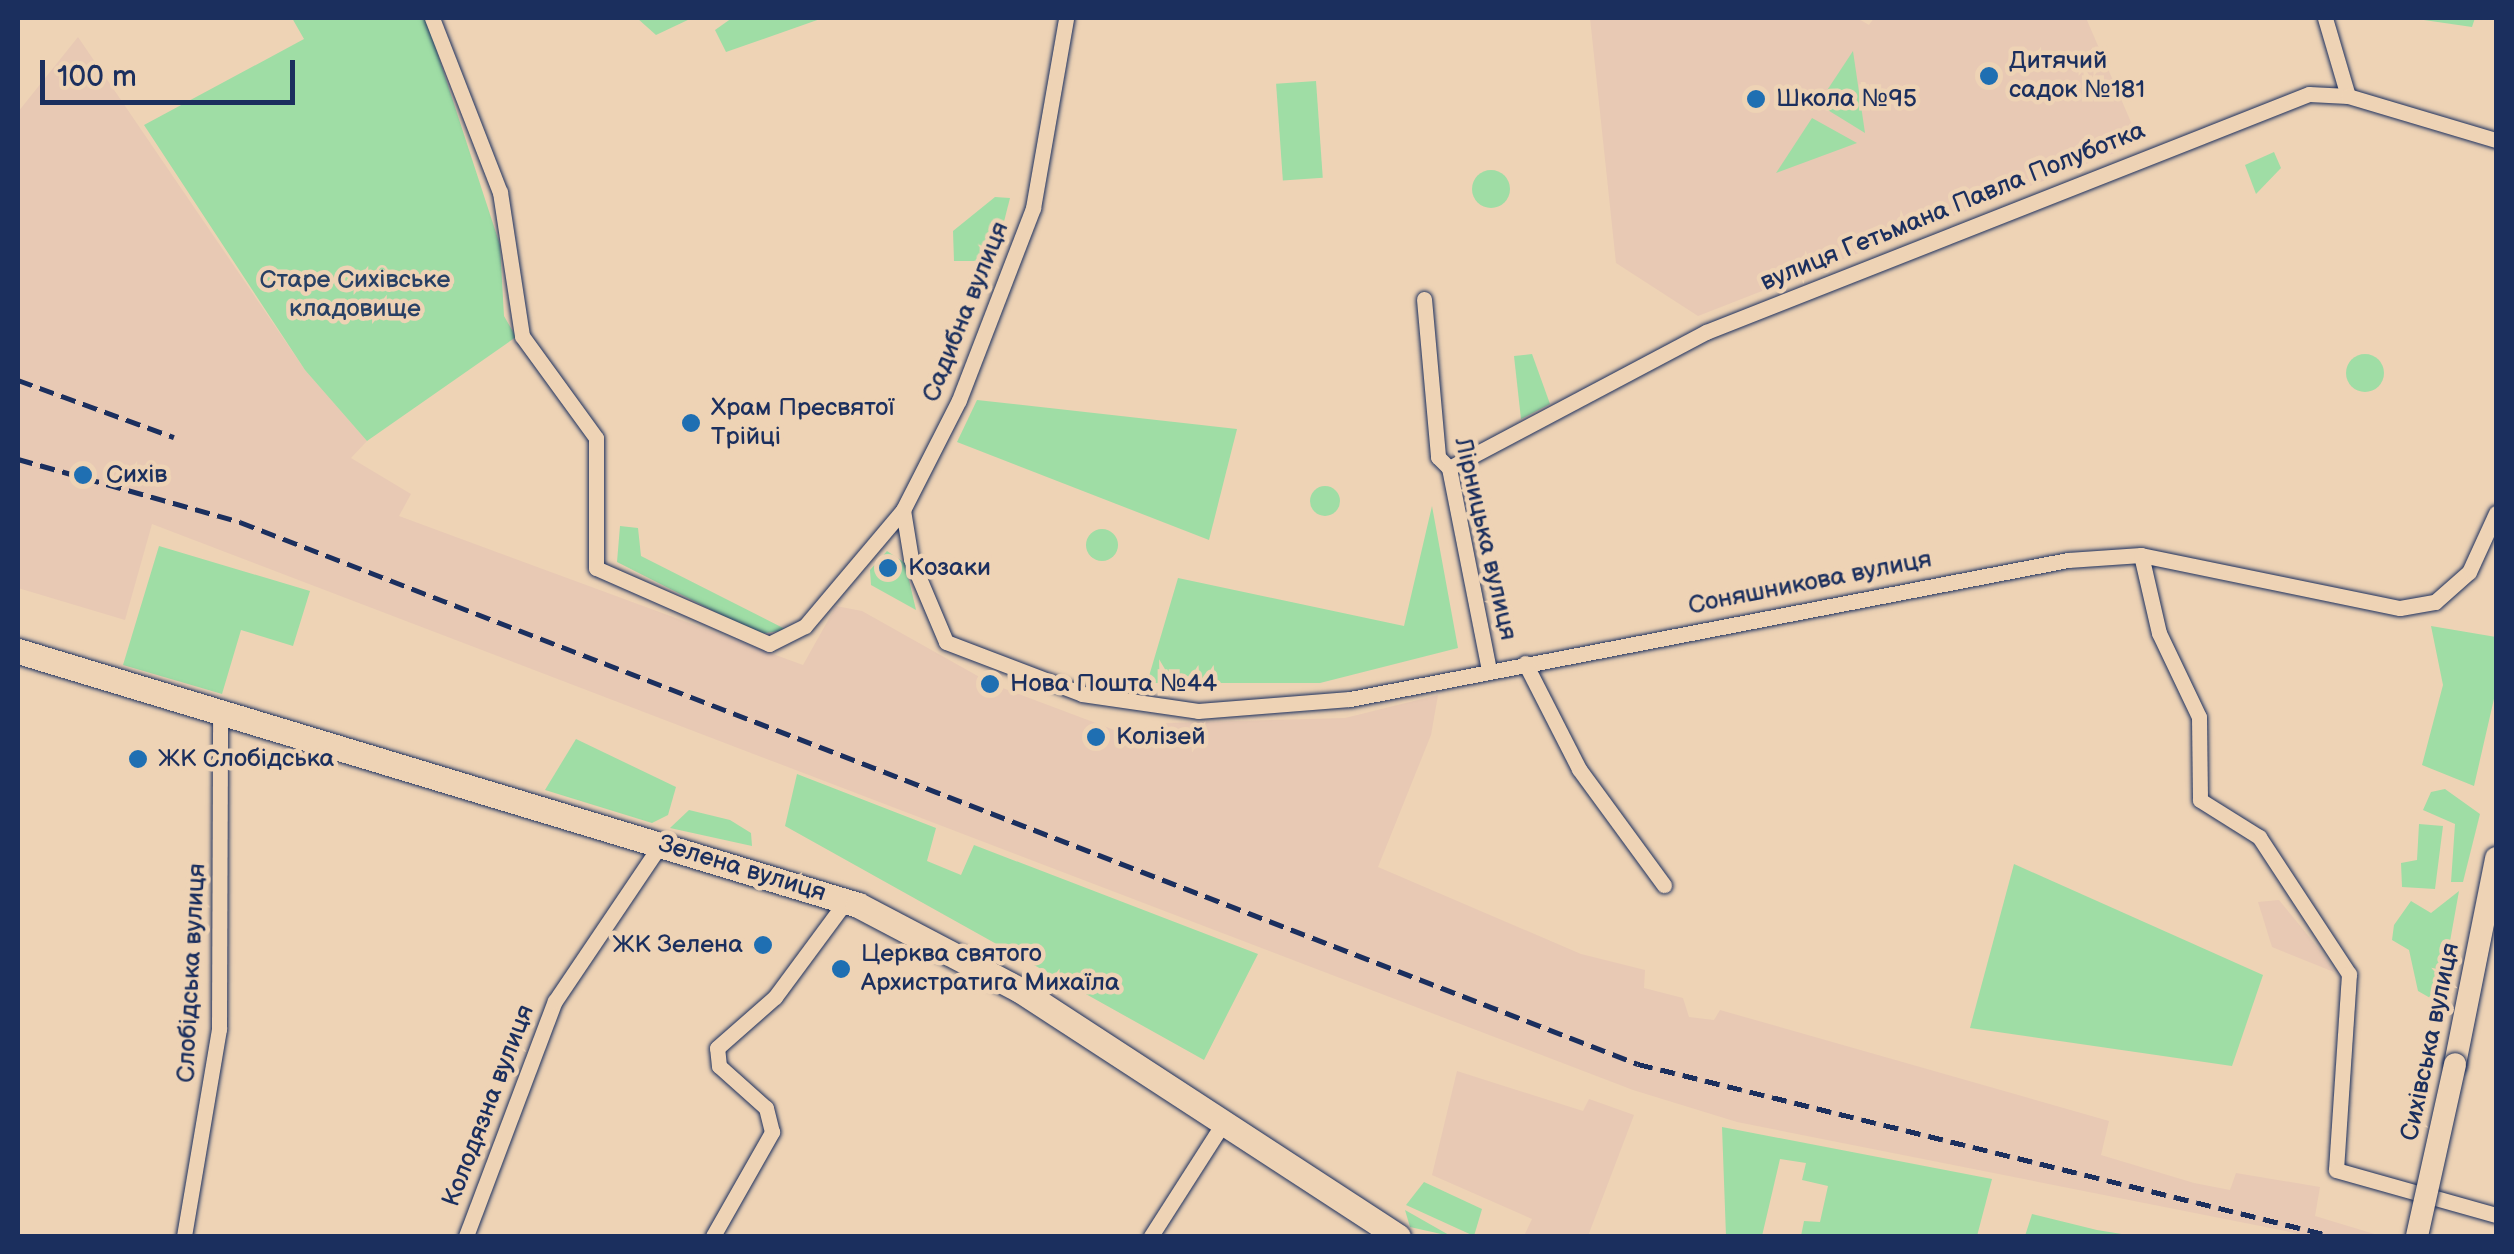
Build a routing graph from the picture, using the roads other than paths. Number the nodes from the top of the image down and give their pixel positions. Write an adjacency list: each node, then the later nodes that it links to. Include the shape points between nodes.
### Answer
1 (432, 18): 8 (street, Садибна вулиця, via 500,192 522,336 596,438 596,568 769,644 795,634)
2 (1066, 18): 8 (street, Садибна вулиця, via 1043,168 1012,276)
3 (2326, 18): 4 (street)
4 (2348, 96): 5 (street, вулиця Гетьмана Павла Полуботка); 7 (street, вулиця Гетьмана Павла Полуботка, via 2309,94 1706,332)
5 (2496, 140)
6 (1424, 299): 7 (street, Лірницька вулиця, via 1438,457)
7 (1449, 468): 13 (street, Лірницька вулиця)
8 (903, 510): 13 (street, via 912,560 946,642 1082,694 1146,708 1252,710)
9 (2496, 514): 10 (street, Соняшникова вулиця, via 2470,572 2436,602 2400,608)
10 (2141, 555): 12 (street, Соняшникова вулиця, via 2068,560); 20 (street, via 2159,634 2199,716 2200,800 2258,836 2349,974 2342,1176)
11 (18, 651): 14 (main road, Зелена вулиця)
12 (1526, 663): 13 (street, Соняшникова вулиця); 17 (street, Лірницька вулиця, via 1579,769)
13 (1489, 670)
14 (220, 711): 15 (main road, Зелена вулиця); 21 (street, Слобідська вулиця, via 219,1030)
15 (661, 844): 18 (main road, Зелена вулиця); 22 (street, Колодязна вулиця, via 550,1010)
16 (2496, 858): 26 (main road, Сихівська вулиця, bridge)
17 (1664, 885)
18 (846, 901): 19 (main road, Зелена вулиця, via 984,968); 23 (street, via 775,997 717,1048 720,1066 766,1108 772,1132)
19 (1222, 1125): 24 (street); 25 (main road, Зелена вулиця)
20 (2496, 1215)
21 (184, 1236)
22 (466, 1236)
23 (712, 1236)
24 (1151, 1236)
25 (1398, 1236)
26 (2417, 1236)

